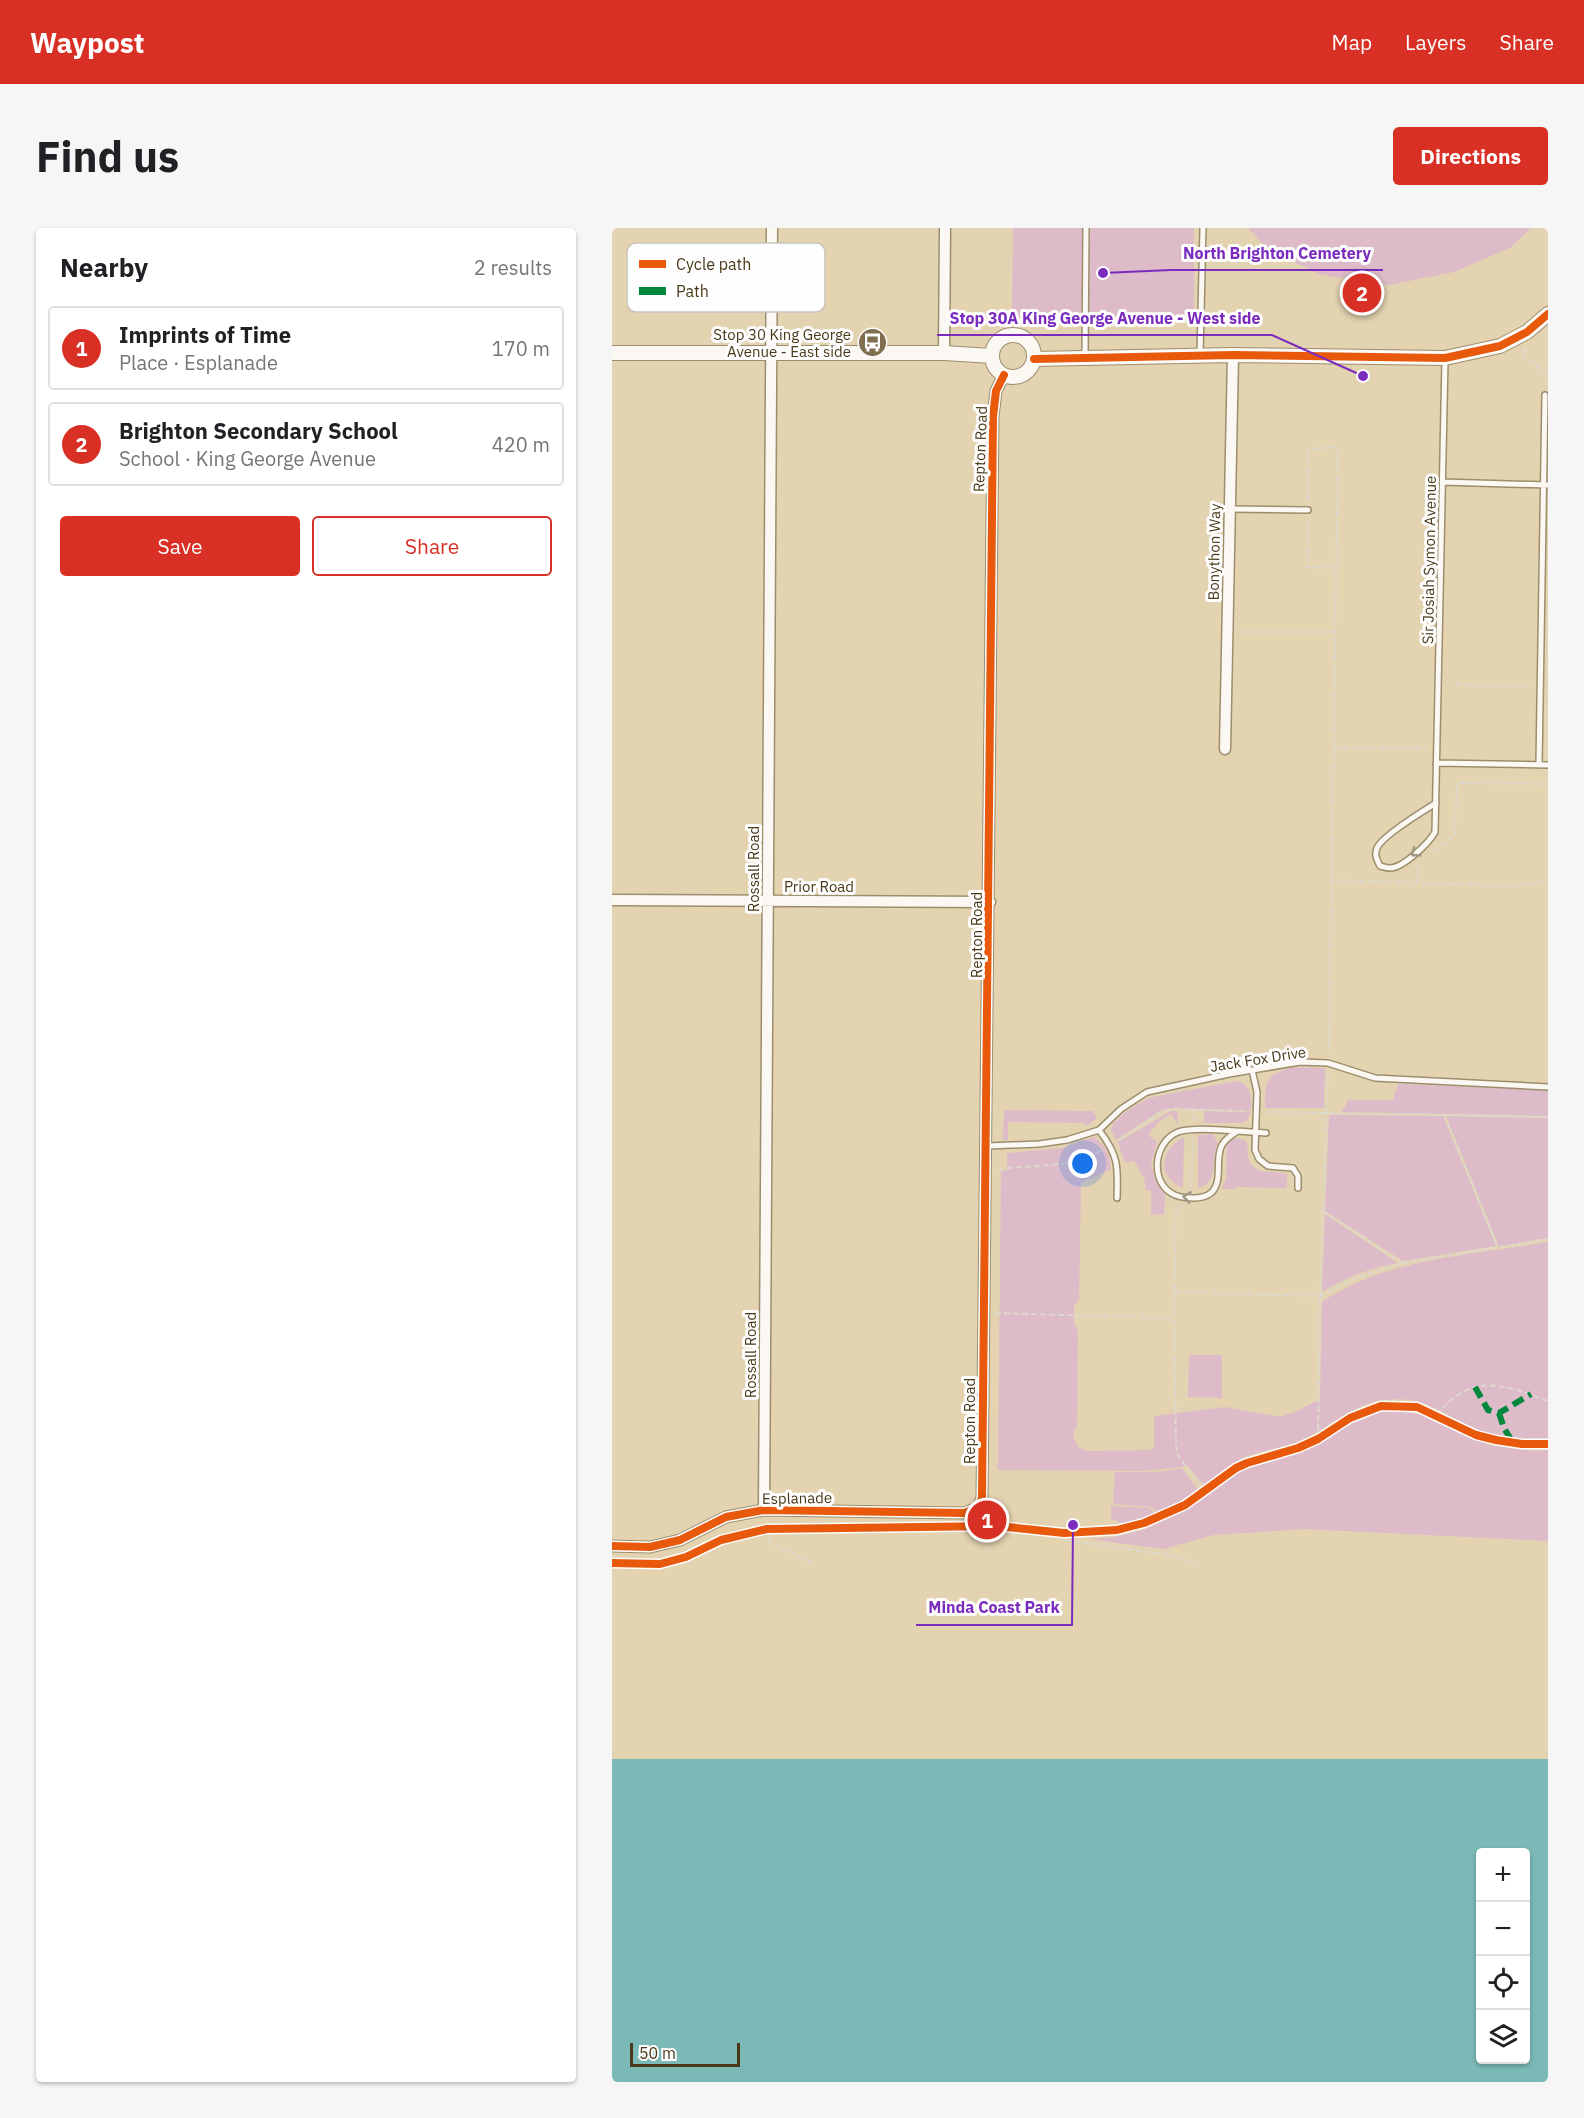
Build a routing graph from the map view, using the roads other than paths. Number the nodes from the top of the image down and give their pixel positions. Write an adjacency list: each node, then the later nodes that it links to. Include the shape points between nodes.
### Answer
1 (772, 228): 5 (street, Rossall Road)
2 (945, 228): 10 (street)
3 (1086, 228): 14 (lane)
4 (1203, 228): 12 (lane)
5 (772, 243)
6 (771, 312): 9 (street, Rossall Road)
7 (1548, 314): 15 (street, via 1527,332 1500,346)
8 (612, 353): 9 (street)
9 (771, 353): 10 (street); 29 (street, Rossall Road)
10 (944, 353): 11 (street)
11 (992, 356): 16 (street, via 997,343 1017,336 1033,348); 17 (street, via 997,370)
12 (1200, 356): 13 (street); 14 (street)
13 (1233, 356): 15 (street); 21 (street, Bonython Way)
14 (1085, 358): 16 (street)
15 (1445, 358): 19 (lane, Sir Josiah Symon Avenue)
16 (1034, 359): 17 (street, via 1025,374)
17 (1004, 375): 30 (street, Repton Road, via 996,391 993,417)
18 (1545, 395): 20 (lane)
19 (1442, 482): 20 (lane); 24 (lane, Sir Josiah Symon Avenue)
20 (1546, 485): 25 (lane)
21 (1230, 509): 22 (lane); 23 (street, Bonython Way)
22 (1308, 510)
23 (1225, 749)
24 (1436, 763): 25 (lane); 27 (lane, Sir Josiah Symon Avenue)
25 (1539, 765): 26 (lane)
26 (1548, 765)
27 (1436, 803): 27 (lane, Sir Josiah Symon Avenue, one-way to 27, via 1435,832 1430,841 1400,865 1380,866 1376,848 1383,839)
28 (612, 900): 29 (street, Prior Road)
29 (768, 901): 30 (street, Prior Road); 41 (street, Rossall Road)
30 (990, 902): 37 (street, Repton Road)
31 (1252, 1070): 32 (lane, Jack Fox Drive, via 1300,1062 1328,1063 1375,1078); 33 (lane, Jack Fox Drive, via 1147,1092); 35 (lane, via 1257,1092)
32 (1548, 1087)
33 (1099, 1130): 37 (lane, Jack Fox Drive, via 1039,1144); 39 (lane, via 1111,1145 1118,1165)
34 (1236, 1132): 34 (lane, one-way to 34, via 1220,1150 1216,1186 1210,1194 1190,1198 1171,1193 1162,1184 1158,1156 1166,1140 1193,1130); 35 (lane)
35 (1256, 1132): 36 (lane); 38 (lane, via 1259,1160 1268,1166 1293,1168)
36 (1266, 1133)
37 (985, 1146): 40 (street, Repton Road)
38 (1298, 1188)
39 (1117, 1198)
40 (982, 1498): 41 (street, Esplanade, via 978,1508 964,1513)
41 (764, 1510): 42 (street, Esplanade, via 726,1516 680,1540 650,1547)
42 (612, 1546)

